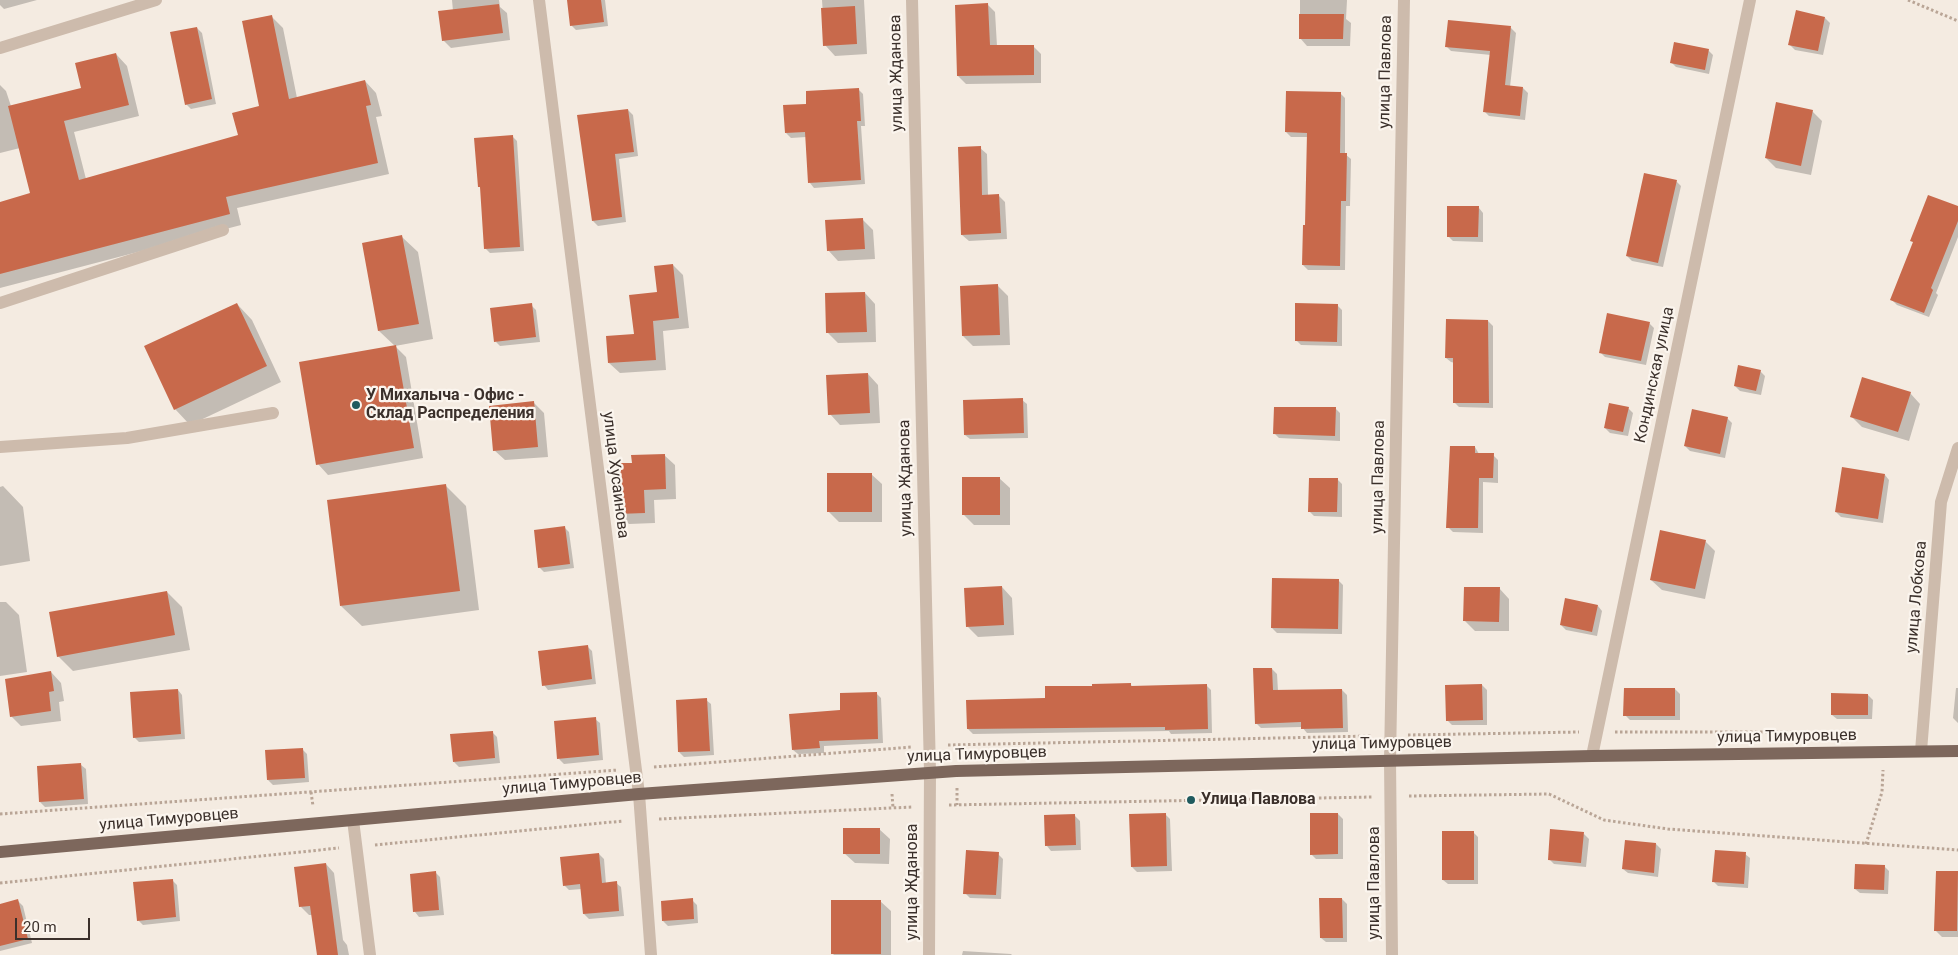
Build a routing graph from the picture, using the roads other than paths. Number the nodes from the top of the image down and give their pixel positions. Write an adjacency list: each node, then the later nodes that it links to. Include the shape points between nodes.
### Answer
1 (156, 0): 6 (street)
2 (539, 0): 17 (street, улица Хусаинова)
3 (912, 0): 16 (street, улица Жданова)
4 (1404, 0): 15 (street, улица Павлова)
5 (1750, 0): 14 (street, Кондинская улица)
6 (0, 48)
7 (223, 230): 8 (street)
8 (0, 303)
9 (273, 413): 10 (street, via 126,438)
10 (0, 448)
11 (1958, 448): 12 (street, улица Лобкова, via 1941,502)
12 (1921, 751): 13 (main road, улица Тимуровцев); 14 (main road, улица Тимуровцев)
13 (1958, 751)
14 (1592, 756): 15 (main road, улица Тимуровцев)
15 (1390, 760): 16 (main road, улица Тимуровцев); 23 (street, улица Павлова)
16 (930, 772): 17 (main road, улица Тимуровцев); 22 (street, улица Жданова)
17 (639, 794): 18 (main road, улица Тимуровцев); 21 (street, улица Хусаинова)
18 (353, 820): 19 (main road, улица Тимуровцев); 20 (street)
19 (0, 852)
20 (370, 955)
21 (652, 955)
22 (929, 955)
23 (1392, 955)

